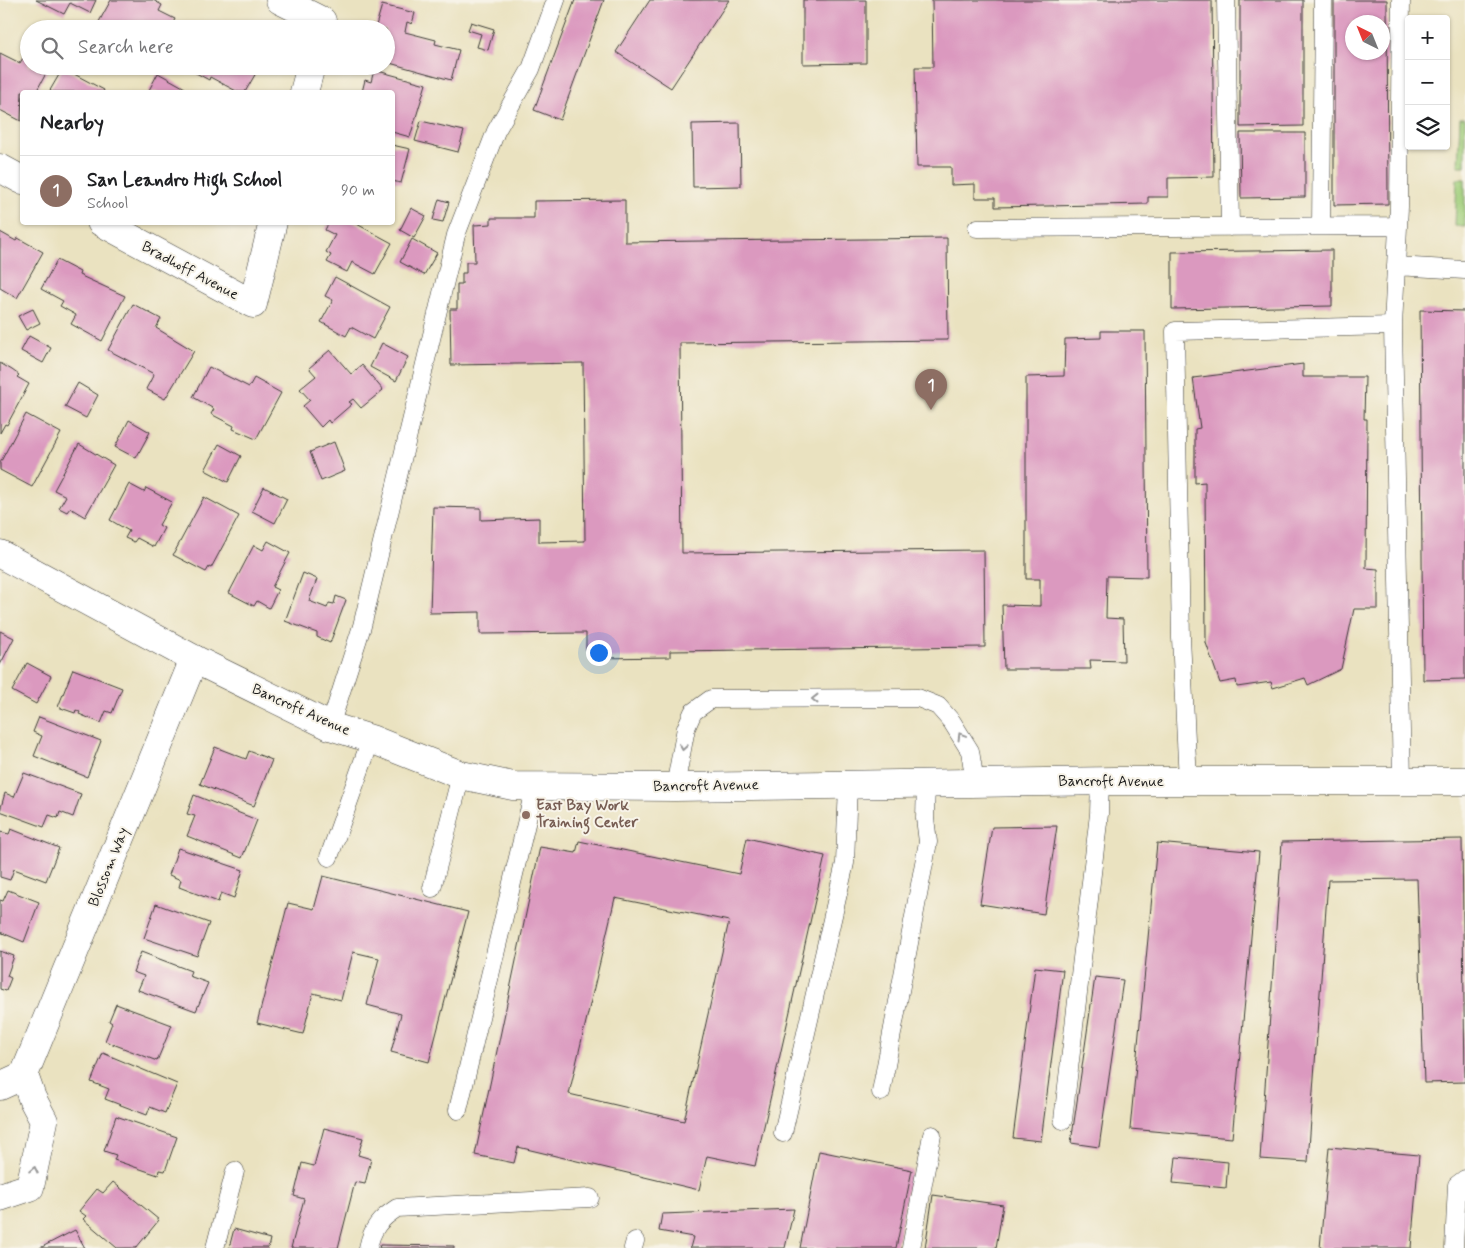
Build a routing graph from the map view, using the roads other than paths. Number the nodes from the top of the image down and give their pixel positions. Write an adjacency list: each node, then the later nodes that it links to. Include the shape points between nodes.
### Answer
1 (280, 0): 6 (main road)
2 (556, 0): 22 (lane, via 531,69 496,131 456,235 362,626)
3 (1226, 0): 15 (lane)
4 (1323, 0): 13 (lane)
5 (1401, 0): 14 (lane, via 1399,207)
6 (323, 17)
7 (309, 75): 8 (main road)
8 (305, 90)
9 (0, 168): 10 (main road)
10 (20, 179)
11 (107, 225): 12 (main road, Bradhoff Avenue, via 253,304)
12 (272, 225)
13 (1321, 226): 14 (lane); 15 (lane)
14 (1396, 226): 17 (lane)
15 (1230, 227): 16 (lane)
16 (977, 228)
17 (1396, 266): 18 (lane); 19 (lane)
18 (1465, 270)
19 (1393, 326): 26 (lane, via 1175,331 1181,638); 29 (lane)
20 (0, 554): 21 (main road, Bancroft Avenue)
21 (194, 659): 22 (main road, Bancroft Avenue); 36 (main road, Blossom Way)
22 (330, 726): 23 (main road, Bancroft Avenue)
23 (371, 739): 24 (main road, Bancroft Avenue); 34 (lane)
24 (461, 775): 32 (main road, Bancroft Avenue, via 513,786); 35 (lane)
25 (1100, 781): 26 (main road, Bancroft Avenue); 28 (main road, Bancroft Avenue); 39 (lane, via 1099,814)
26 (1188, 781): 29 (main road, Bancroft Avenue)
27 (1465, 781): 29 (main road, Bancroft Avenue)
28 (975, 782): 30 (main road, Bancroft Avenue); 33 (lane, one-way to 33, via 970,751 952,722 938,706 918,698 711,699 693,712 686,728)
29 (1402, 782)
30 (926, 783): 31 (main road, Bancroft Avenue); 37 (lane, via 928,842)
31 (848, 784): 33 (main road, Bancroft Avenue); 40 (lane, via 845,863)
32 (535, 786): 33 (main road, Bancroft Avenue); 38 (lane)
33 (675, 787)
34 (329, 857)
35 (432, 888)
36 (12, 1081): 44 (main road, Blossom Way, one-way to 36, via 30,1187 44,1121 32,1098)
37 (881, 1092)
38 (458, 1110)
39 (1063, 1120)
40 (783, 1133)
41 (932, 1135): 48 (lane)
42 (235, 1172): 46 (lane)
43 (1465, 1179): 49 (lane, via 1457,1185)
44 (0, 1197)
45 (590, 1198): 47 (lane, via 397,1208 381,1218 371,1234)
46 (215, 1248)
47 (368, 1248)
48 (911, 1248)
49 (1454, 1248)

